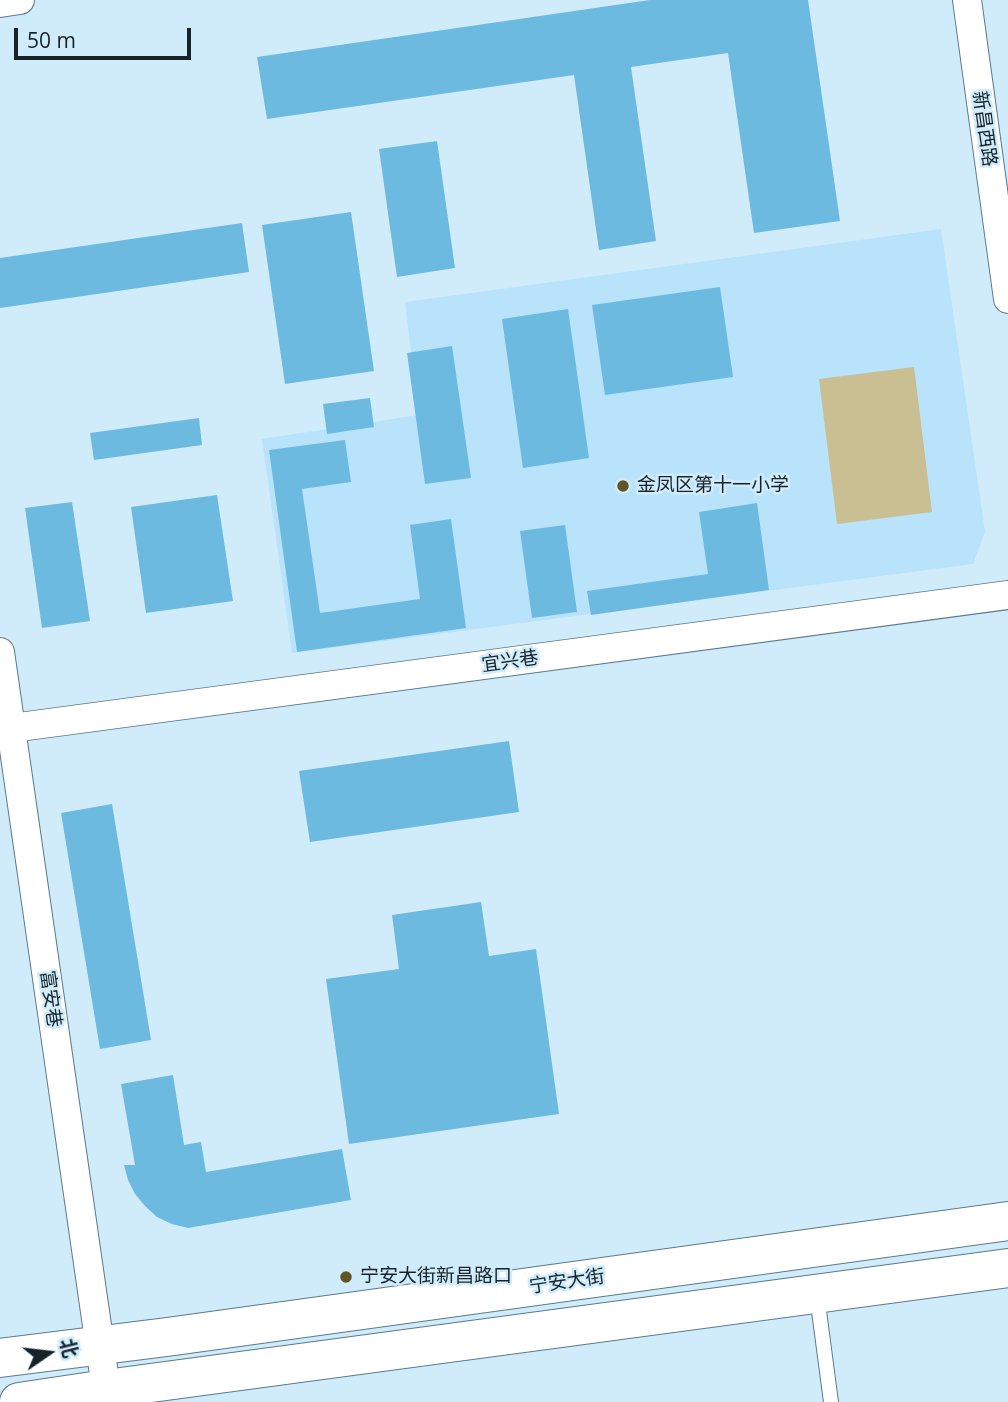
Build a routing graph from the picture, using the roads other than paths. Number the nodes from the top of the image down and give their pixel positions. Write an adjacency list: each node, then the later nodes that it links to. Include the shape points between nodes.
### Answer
1 (20, 0): 3 (street)
2 (967, 0): 4 (street, 新昌西路)
3 (0, 3)
4 (999, 164): 5 (street, 新昌西路)
5 (1008, 299)
6 (1008, 595): 8 (street, 宜兴巷)
7 (0, 652): 8 (street, 富安巷)
8 (12, 728): 12 (street, 富安巷)
9 (1008, 1221): 12 (main road, 宁安大街)
10 (1008, 1268): 11 (main road)
11 (817, 1293): 14 (main road); 16 (lane)
12 (100, 1346): 13 (main road, 宁安大街); 14 (street, 富安巷)
13 (0, 1358)
14 (107, 1395): 15 (main road)
15 (19, 1402)
16 (831, 1402)

